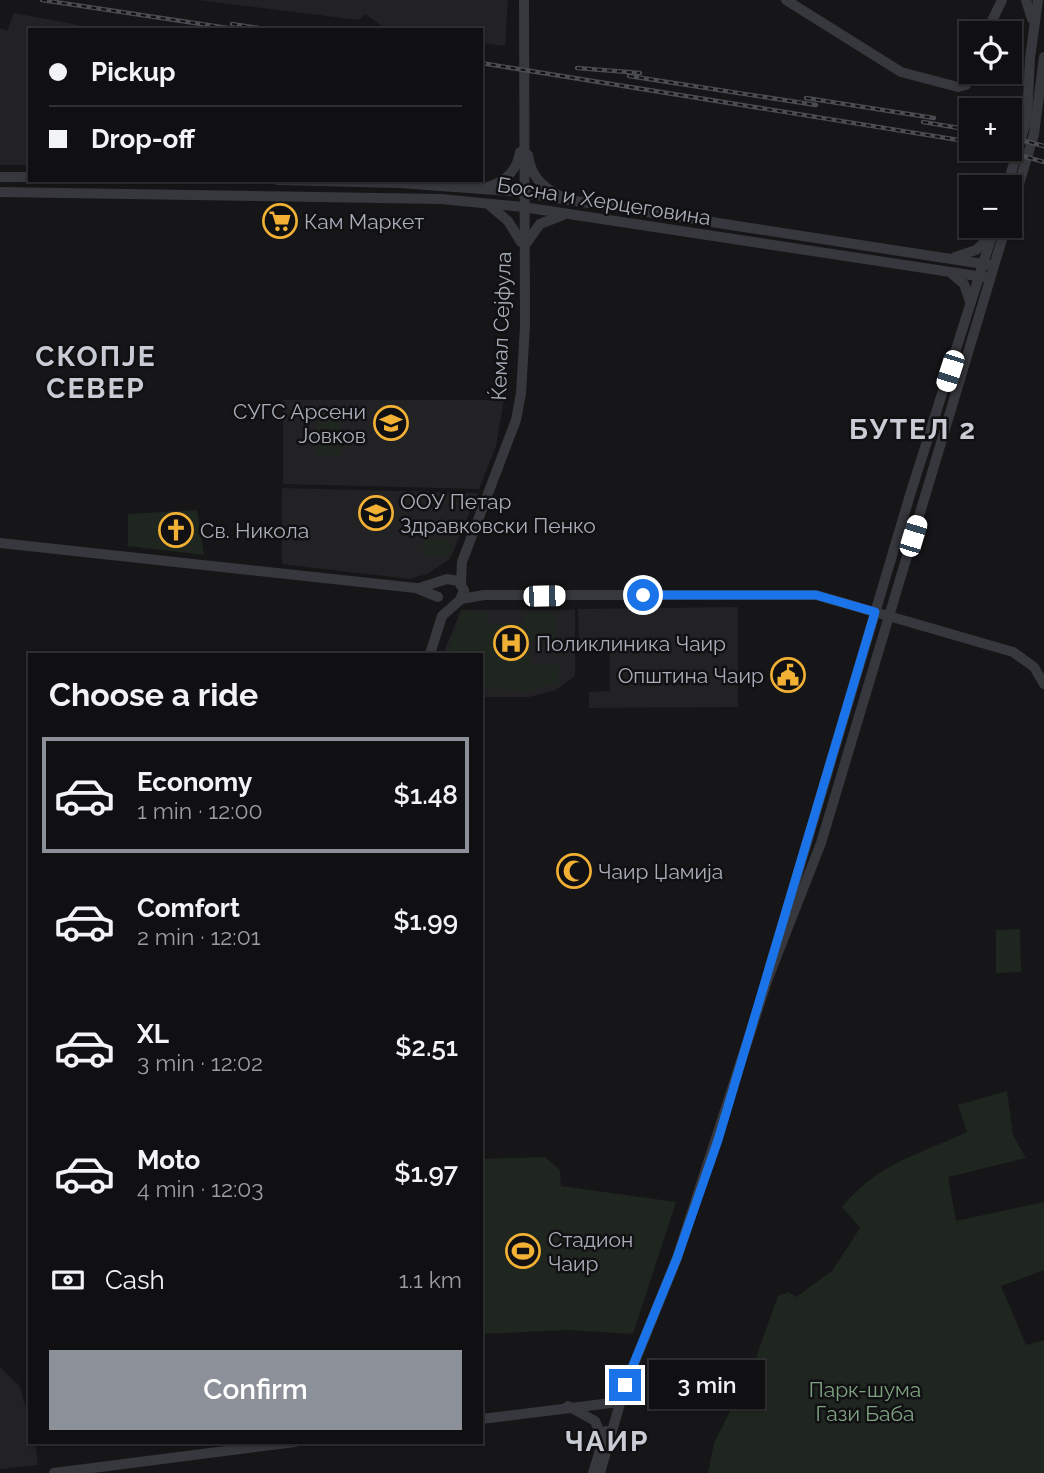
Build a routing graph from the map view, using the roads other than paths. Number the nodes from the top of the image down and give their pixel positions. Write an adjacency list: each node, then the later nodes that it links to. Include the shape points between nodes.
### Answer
1 (524, 0): 10 (street)
2 (786, 0): 9 (street, via 901,72 958,87)
3 (1002, 0): 6 (street)
4 (1026, 0): 7 (street)
5 (1038, 0): 7 (street)
6 (992, 21)
7 (1033, 28): 11 (street, via 1027,118)
8 (1044, 57): 12 (street, via 1034,134)
9 (967, 84)
10 (524, 127): 16 (street, via 513,171 499,183); 18 (street, Ќемал Сејфула); 19 (street, via 534,175 548,190)
11 (1010, 175)
12 (1022, 175)
13 (0, 177): 14 (street)
14 (28, 177)
15 (359, 182): 16 (street, Босна и Херцеговина)
16 (479, 188): 18 (street, Босна и Херцеговина)
17 (0, 192): 20 (street, Босна и Херцеговина, via 381,196)
18 (523, 193): 19 (street, Босна и Херцеговина); 21 (street, Ќемал Сејфула)
19 (573, 202): 27 (street, Босна и Херцеговина)
20 (485, 203): 21 (street, Босна и Херцеговина); 26 (street, via 508,221)
21 (523, 207): 22 (street, Босна и Херцеговина); 26 (street, Ќемал Сејфула)
22 (571, 214): 26 (street, via 540,224); 29 (street, Босна и Херцеговина)
23 (987, 238): 27 (street, via 965,255)
24 (994, 238): 28 (street)
25 (1001, 238): 28 (street)
26 (523, 249): 33 (street, Ќемал Сејфула, via 525,326 516,421)
27 (945, 257): 28 (street, Босна и Херцеговина)
28 (989, 265): 30 (street)
29 (947, 272): 30 (street, Босна и Херцеговина); 31 (street, via 964,284)
30 (985, 278): 31 (street)
31 (975, 310): 40 (street); 41 (street)
32 (0, 543): 36 (street)
33 (462, 562): 34 (street, Ќемал Сејфула); 35 (street, Ќемал Сејфула)
34 (445, 580): 35 (street); 36 (street); 38 (street)
35 (462, 585): 37 (street); 39 (street, Ќемал Сејфула)
36 (416, 588): 38 (street)
37 (484, 595): 39 (street); 40 (street, via 816,595)
38 (439, 598): 39 (street); 42 (street)
39 (457, 602): 42 (street)
40 (875, 612): 41 (street); 45 (street)
41 (890, 617): 44 (street, via 1025,658); 45 (street, via 821,843)
42 (441, 618): 43 (street)
43 (430, 653)
44 (1044, 684)
45 (767, 981): 46 (street, via 694,1211)
46 (619, 1402): 47 (street); 49 (street); 53 (street)
47 (568, 1406): 48 (street); 49 (street, via 595,1421)
48 (483, 1419)
49 (603, 1441): 52 (street)
50 (279, 1444): 51 (street)
51 (54, 1473)
52 (593, 1473)
53 (600, 1473)

